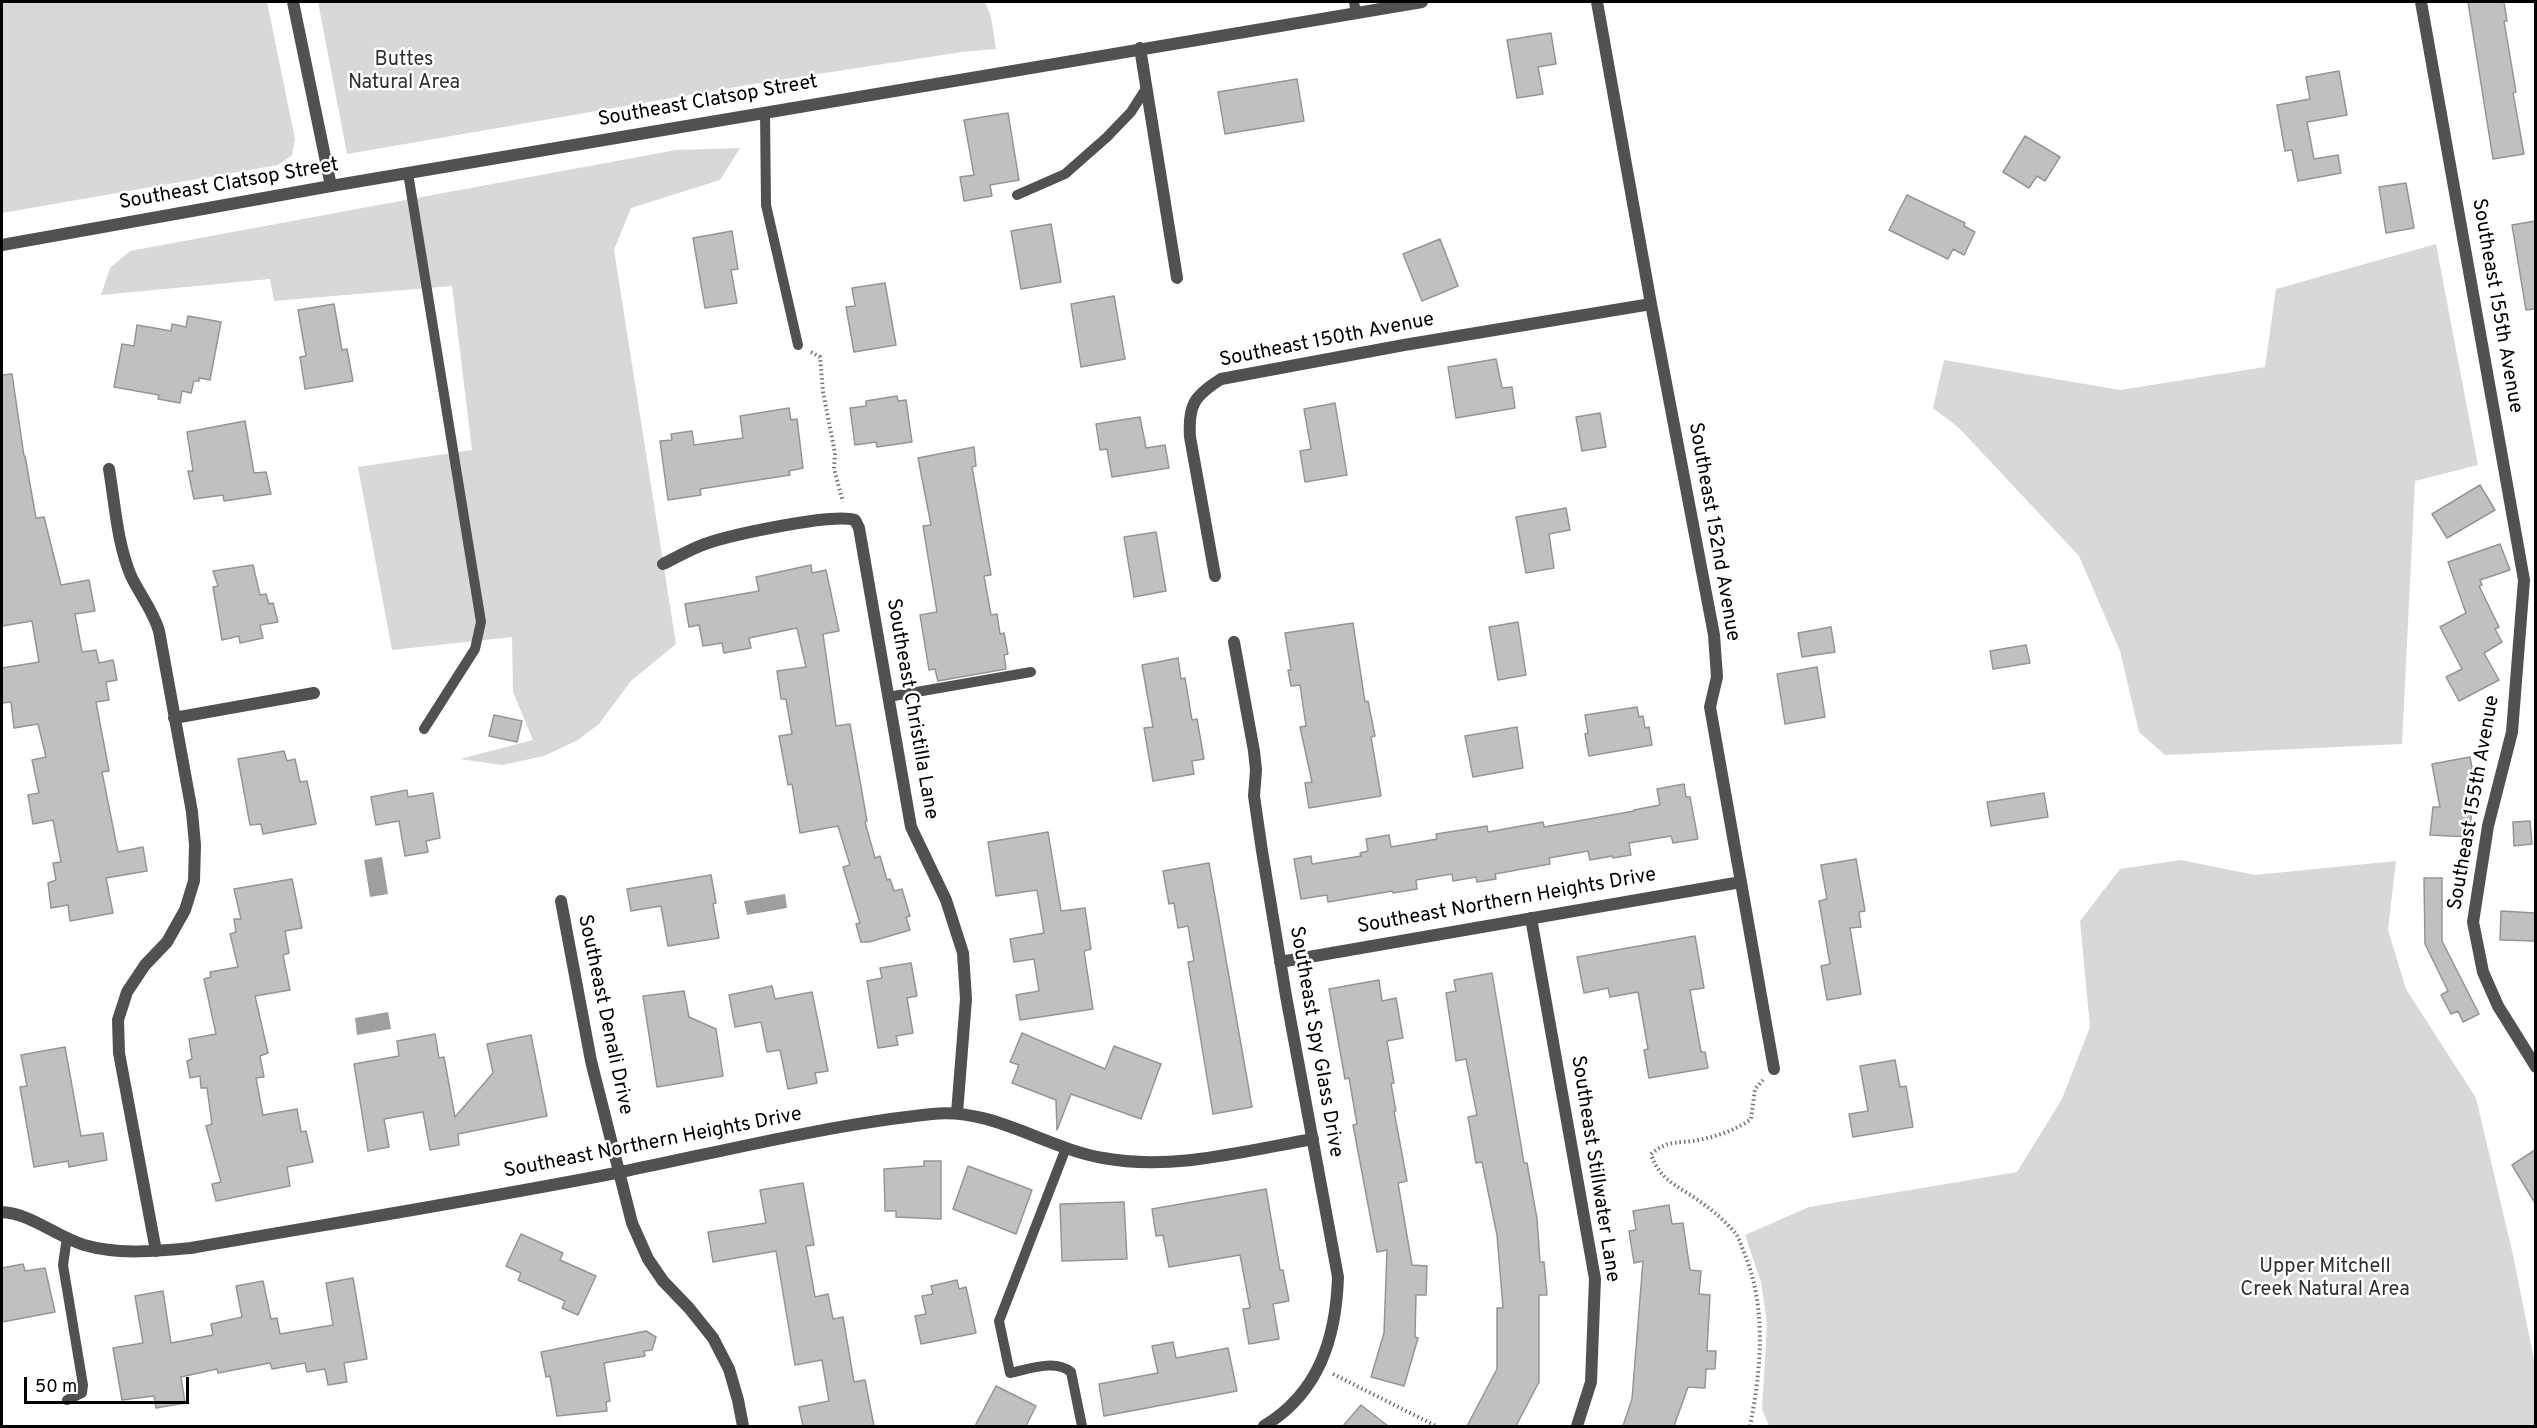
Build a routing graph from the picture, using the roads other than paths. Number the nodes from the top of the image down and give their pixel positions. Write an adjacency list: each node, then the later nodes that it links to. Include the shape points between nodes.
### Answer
1 (293, 2): 10 (street)
2 (1422, 2): 5 (street, Southeast Clatsop Street)
3 (1597, 2): 14 (street, Southeast 152nd Avenue)
4 (2421, 2): 29 (street, Southeast 155th Avenue, via 2524,580 2512,732 2488,826 2473,922 2483,972 2498,1006)
5 (1355, 7): 6 (street, Southeast Clatsop Street)
6 (1140, 48): 7 (street); 8 (street, Southeast Clatsop Street)
7 (1147, 87): 11 (lane, via 1131,112 1065,174); 13 (street)
8 (765, 112): 9 (street, Southeast Clatsop Street); 15 (lane, via 766,205)
9 (408, 173): 10 (street, Southeast Clatsop Street); 24 (lane, via 481,622 475,649)
10 (331, 186): 12 (street, Southeast Clatsop Street)
11 (1017, 195)
12 (2, 245)
13 (1177, 278)
14 (1651, 304): 18 (street, Southeast 150th Avenue, via 1221,379 1201,391 1189,418 1190,437); 25 (street, Southeast 152nd Avenue, via 1714,635 1717,677 1710,707)
15 (798, 345)
16 (109, 469): 23 (street, via 123,552 159,631)
17 (663, 564): 22 (street, Southeast Christilla Lane, via 721,539 835,517 851,519 862,537)
18 (1215, 576)
19 (1234, 642): 28 (street, Southeast Spy Glass Drive, via 1254,751 1257,823)
20 (1031, 672): 22 (lane)
21 (314, 693): 23 (street)
22 (888, 697): 31 (street, Southeast Christilla Lane, via 911,827 946,900 963,953 966,1010)
23 (174, 718): 37 (street, via 192,812 194,881 185,910 127,992 118,1020 119,1053)
24 (424, 729)
25 (1741, 882): 27 (street, Southeast Northern Heights Drive); 30 (street, Southeast 152nd Avenue)
26 (561, 901): 34 (street, Southeast Denali Drive, via 591,1061)
27 (1531, 918): 28 (street, Southeast Northern Heights Drive); 42 (street, Southeast Stillwater Lane, via 1595,1279 1591,1382)
28 (1280, 962): 32 (street, Southeast Spy Glass Drive)
29 (2535, 1067)
30 (1774, 1069)
31 (957, 1113): 33 (street, Southeast Northern Heights Drive, via 991,1120); 34 (street, Southeast Northern Heights Drive, via 869,1122)
32 (1313, 1139): 33 (street, Southeast Northern Heights Drive, via 1165,1162 1110,1159); 41 (street, Southeast Spy Glass Drive, via 1338,1277 1333,1331 1319,1367 1292,1404)
33 (1066, 1148): 40 (lane, via 999,1322 1010,1372 1052,1365 1071,1372)
34 (618, 1172): 37 (street, Southeast Northern Heights Drive); 39 (street, Southeast Denali Drive, via 632,1223 648,1259 713,1338 729,1369)
35 (2, 1212): 36 (street, Southeast Northern Heights Drive)
36 (67, 1237): 37 (street, Southeast Northern Heights Drive, via 118,1251); 38 (lane, via 63,1265 83,1385 82,1393)
37 (156, 1251)
38 (67, 1400)
39 (743, 1426)
40 (1082, 1426)
41 (1264, 1426)
42 (1577, 1426)

